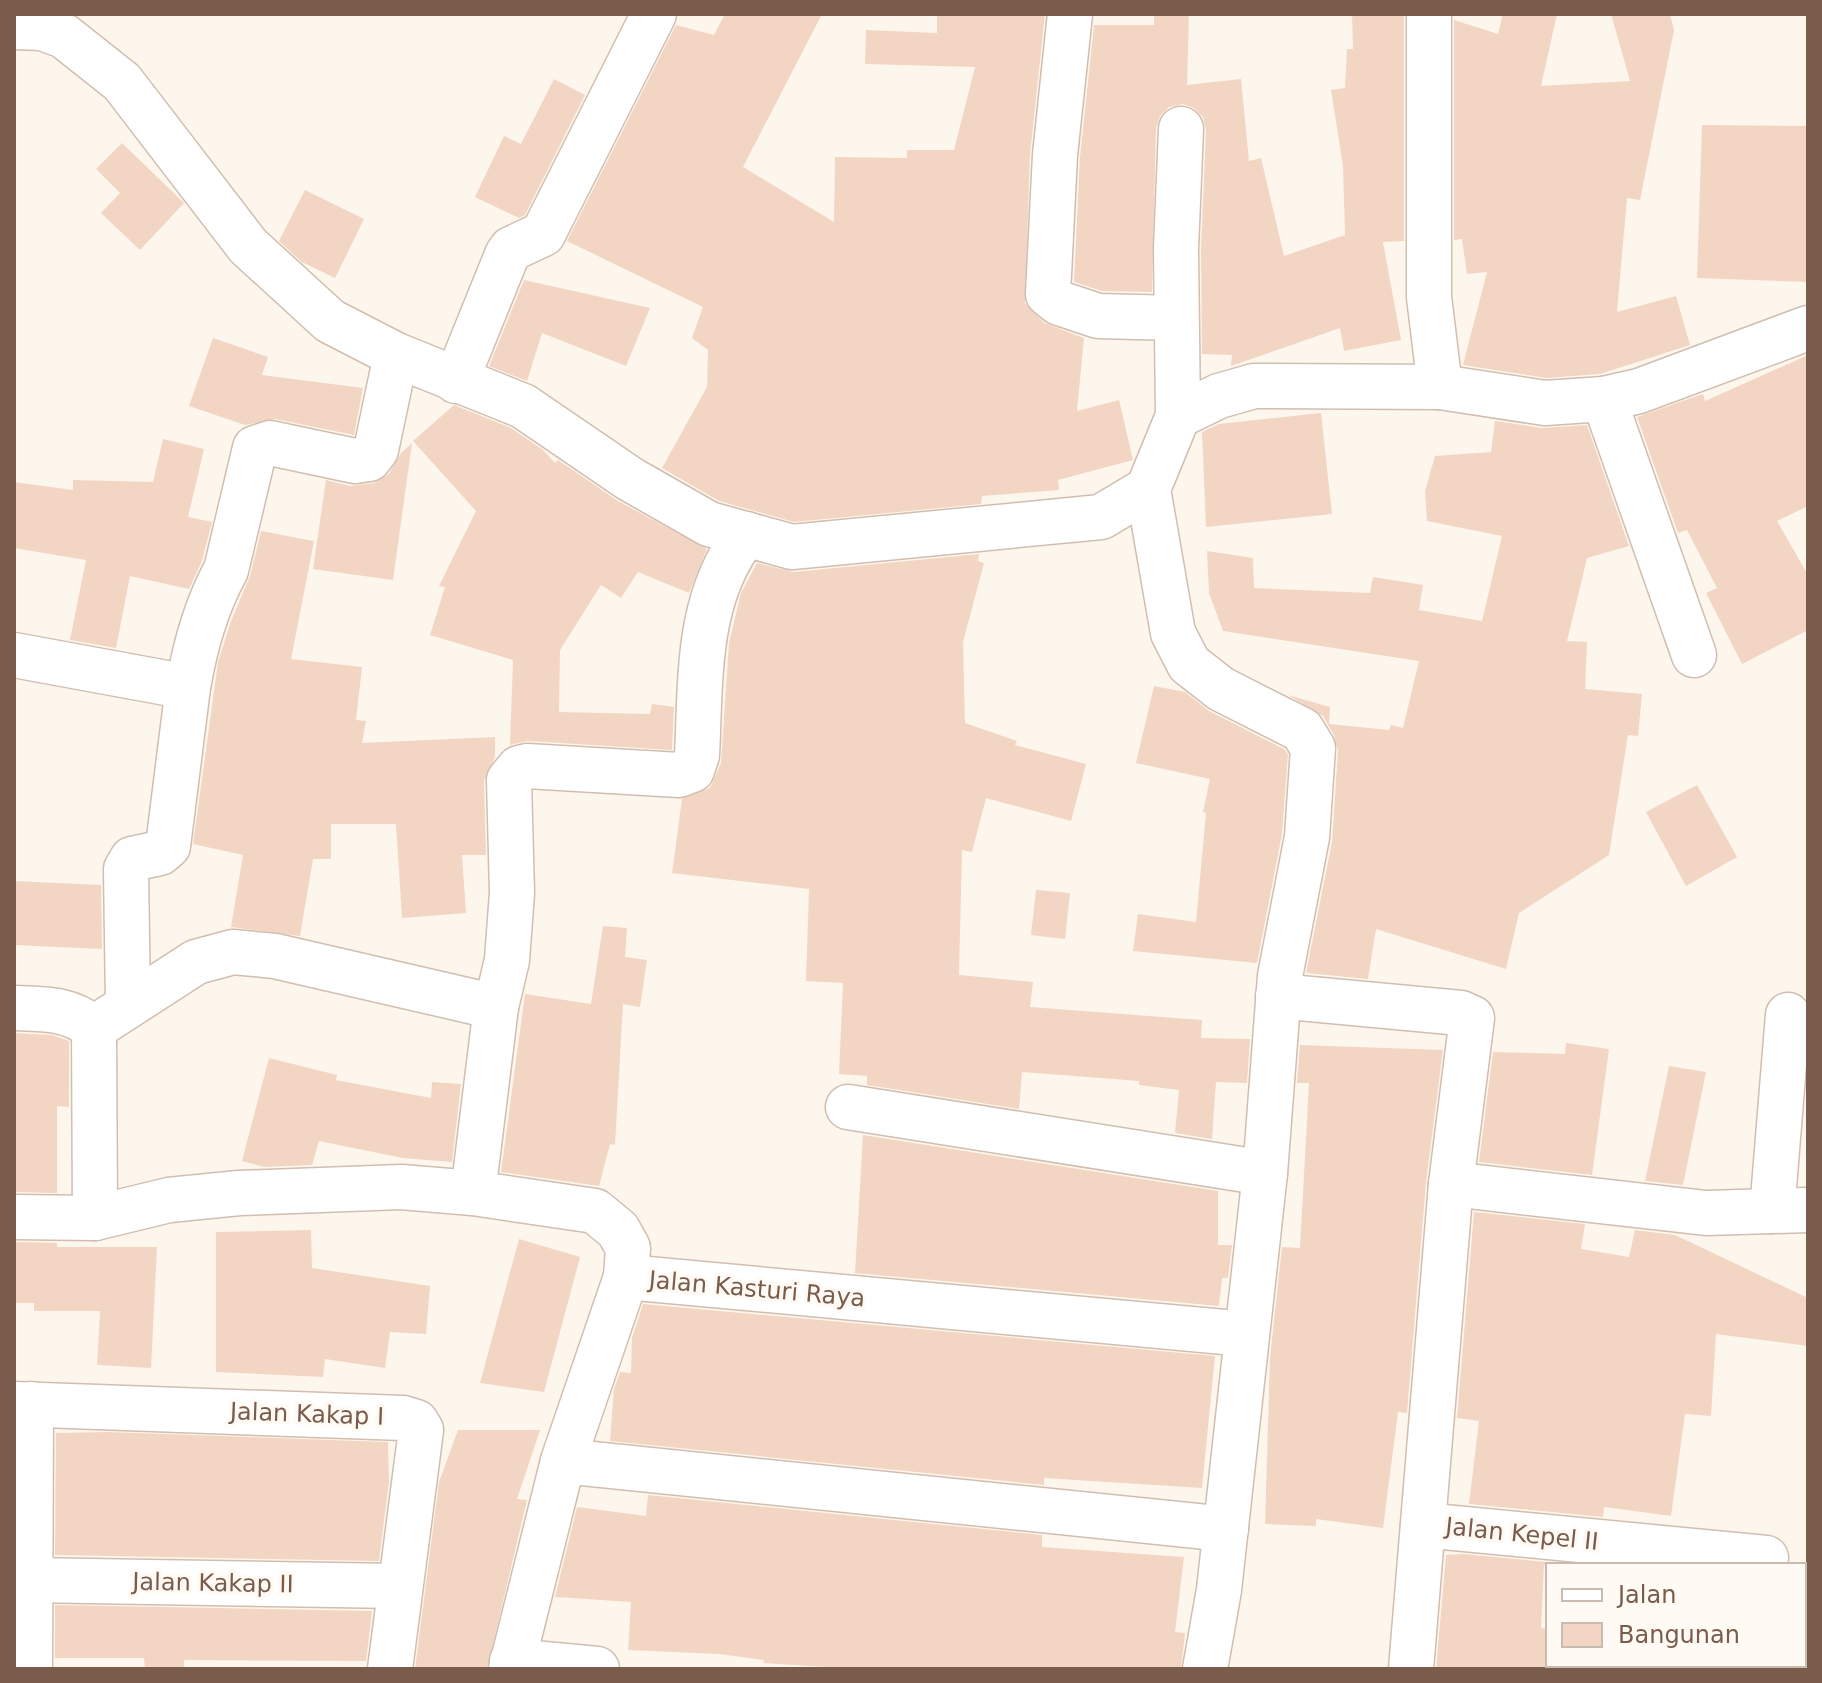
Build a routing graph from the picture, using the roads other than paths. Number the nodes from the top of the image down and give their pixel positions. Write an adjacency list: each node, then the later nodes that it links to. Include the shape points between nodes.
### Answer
1 (654, 14): 9 (street, via 543,234 507,255)
2 (1070, 14): 6 (street, via 1048,294 1098,316)
3 (1429, 14): 10 (street, via 1429,297)
4 (14, 27): 8 (street, via 64,36 122,82 248,246 330,321)
5 (1181, 129): 6 (street)
6 (1176, 318): 12 (street)
7 (1808, 328): 11 (street)
8 (396, 355): 9 (street); 17 (street, via 376,450 369,459 355,461 270,443 255,448 226,570 216,583 198,636)
9 (456, 381): 14 (street, via 523,406 630,479 709,524)
10 (1440, 387): 11 (street, via 1545,403); 12 (street, via 1254,386)
11 (1604, 399): 16 (street)
12 (1178, 416): 13 (street)
13 (1148, 489): 14 (street, via 1101,517 792,547); 18 (street, via 1173,633 1189,664 1221,689 1302,730 1313,748 1307,837)
14 (746, 534): 19 (street, via 714,589 704,632 692,770 679,775 527,766 509,780 512,893 507,960)
15 (14, 655): 17 (street)
16 (1694, 655)
17 (188, 687): 22 (street, via 168,846 132,859 126,869)
18 (1278, 996): 24 (street); 25 (street, via 1472,1018)
19 (496, 1007): 22 (street, via 275,956 233,952 196,962); 26 (street)
20 (14, 1008): 22 (street)
21 (1788, 1015): 27 (street)
22 (111, 1017): 29 (street)
23 (848, 1107): 24 (street)
24 (1265, 1173): 31 (street)
25 (1451, 1184): 27 (street, via 1679,1210); 34 (street)
26 (473, 1193): 29 (street, via 401,1187 239,1193 169,1200); 30 (street, via 595,1211 618,1230 628,1248)
27 (1790, 1211)
28 (14, 1217): 29 (street)
29 (95, 1218)
30 (626, 1277): 31 (street, Jalan Kasturi Raya); 33 (street, Jalan Kasturi Raya)
31 (1246, 1334): 35 (street)
32 (22, 1404): 37 (street); 38 (street, Jalan Kakap I, via 416,1422 421,1430)
33 (563, 1461): 35 (street); 39 (street, Jalan Kasturi Raya)
34 (1423, 1525): 36 (street, Jalan Kepel II); 44 (street)
35 (1226, 1529): 43 (street)
36 (1766, 1558)
37 (29, 1580): 38 (street, Jalan Kakap II); 40 (street)
38 (398, 1586): 41 (street)
39 (511, 1665): 42 (street)
40 (30, 1669)
41 (390, 1669)
42 (597, 1669)
43 (1205, 1669)
44 (1411, 1669)

